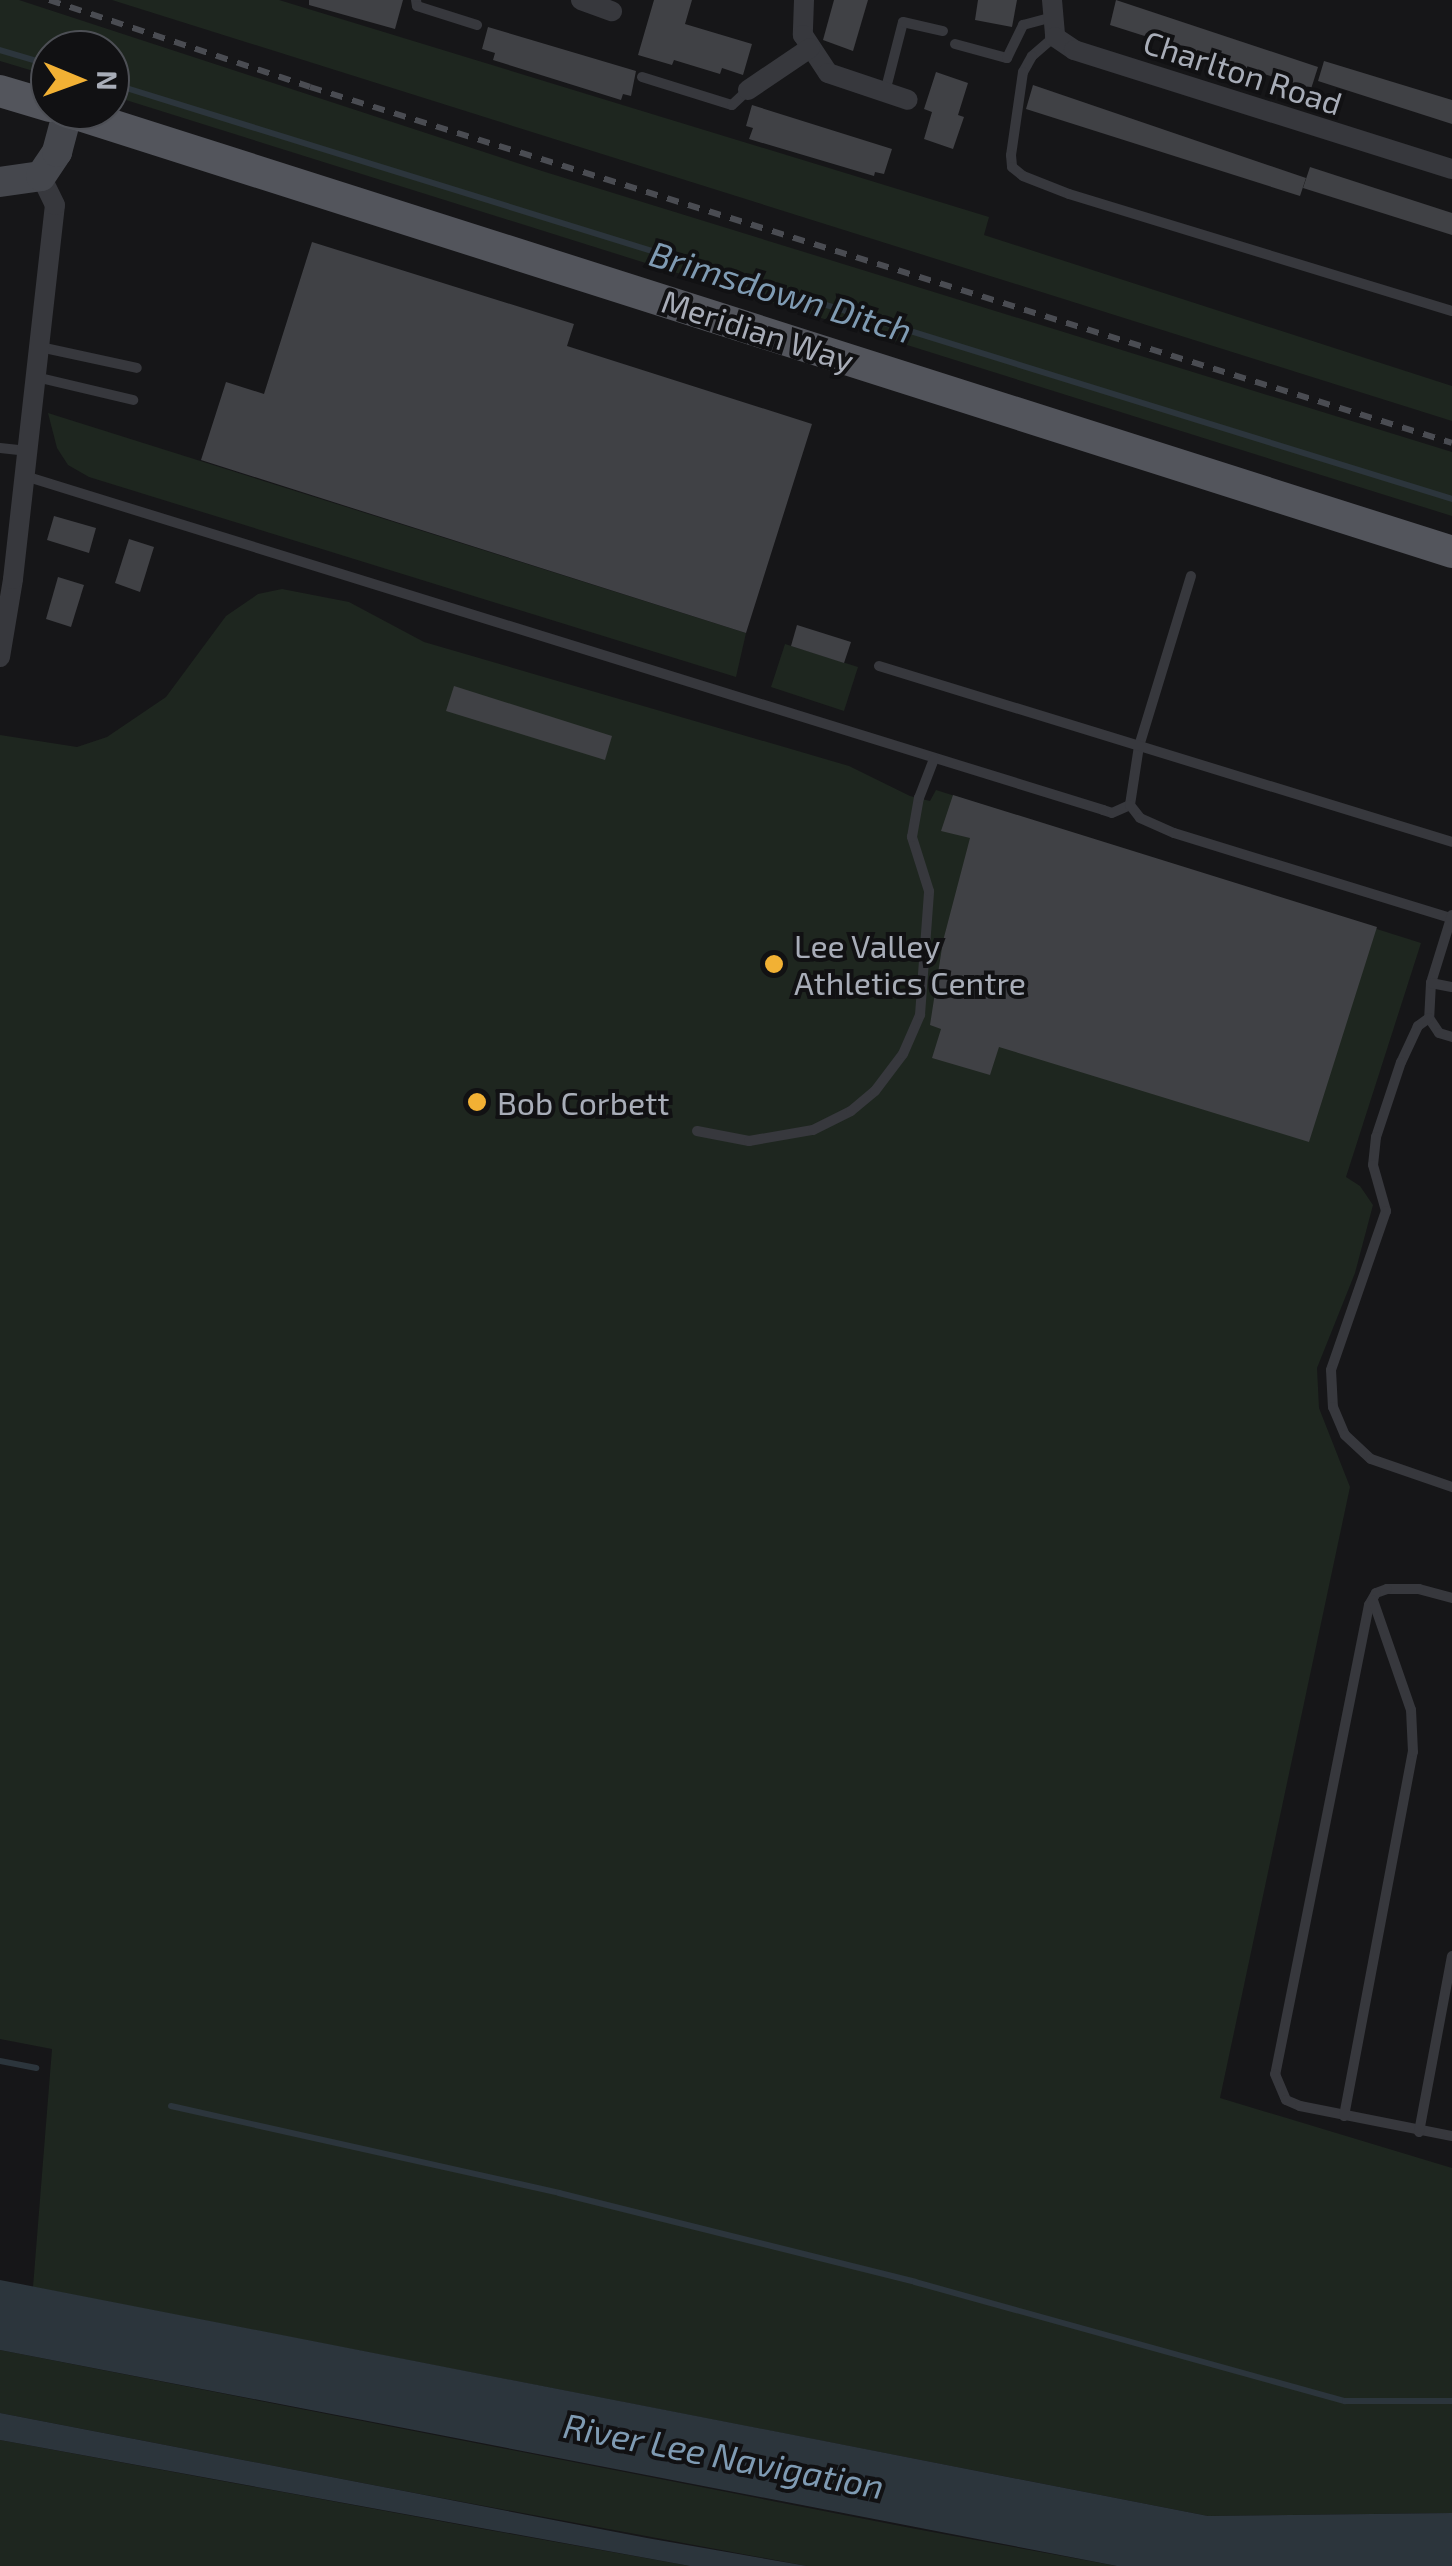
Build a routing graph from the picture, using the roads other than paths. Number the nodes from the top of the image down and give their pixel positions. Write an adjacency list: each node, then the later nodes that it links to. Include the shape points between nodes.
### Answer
1 (416, 0): 6 (lane, via 417,6)
2 (581, 0): 4 (street)
3 (804, 0): 9 (street, via 801,24)
4 (612, 11)
5 (1053, 18): 8 (lane, via 1023,25 1007,58); 18 (street, Charlton Road, via 1074,50); 21 (lane, via 1023,72 1011,156 1023,176)
6 (478, 25)
7 (942, 32): 13 (lane, via 903,22)
8 (955, 44)
9 (810, 48): 11 (street); 13 (street, via 828,73)
10 (642, 77): 11 (lane, via 732,105)
11 (748, 90)
12 (0, 91): 14 (main road)
13 (885, 94): 15 (street)
14 (30, 100)
15 (908, 100)
16 (62, 130): 19 (street)
17 (126, 130): 29 (main road, Meridian Way)
18 (1452, 169)
19 (41, 176): 20 (street); 22 (street, via 56,205)
20 (0, 182)
21 (1452, 310)
22 (39, 347): 23 (lane); 24 (street)
23 (138, 368)
24 (36, 376): 25 (lane); 27 (street)
25 (133, 400)
26 (0, 448): 27 (lane)
27 (28, 450): 28 (street)
28 (25, 476): 31 (street); 34 (lane)
29 (1452, 552)
30 (1192, 576): 33 (lane)
31 (0, 657)
32 (879, 666): 33 (lane)
33 (1139, 746): 35 (lane); 36 (lane)
34 (934, 759): 35 (lane, via 1112,813); 42 (lane, via 912,837 929,891 920,1016 903,1054 875,1091 814,1130 749,1142)
35 (1130, 805): 37 (lane, via 1140,818 1174,833)
36 (1452, 842)
37 (1451, 917): 38 (lane)
38 (1431, 982): 39 (lane); 40 (lane)
39 (1452, 987)
40 (1429, 1018): 41 (lane, via 1438,1033); 43 (lane, via 1401,1062 1376,1137 1374,1165 1386,1212 1331,1370 1333,1407 1344,1435 1371,1459)
41 (1452, 1038)
42 (697, 1131)
43 (1452, 1486)
44 (1452, 1598): 45 (lane, via 1387,1588)
45 (1372, 1599): 47 (lane, via 1411,1710 1413,1752); 47 (lane, via 1276,2053 1275,2074 1286,2100)
46 (1452, 1956): 48 (lane)
47 (1344, 2116): 48 (lane)
48 (1419, 2132): 49 (lane)
49 (1452, 2136)

